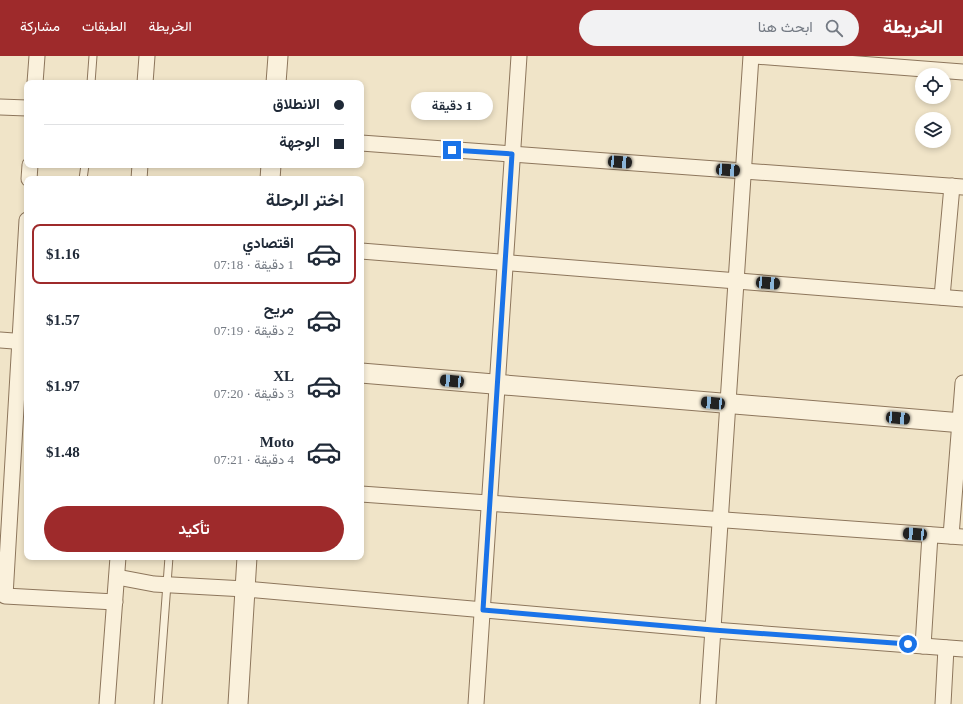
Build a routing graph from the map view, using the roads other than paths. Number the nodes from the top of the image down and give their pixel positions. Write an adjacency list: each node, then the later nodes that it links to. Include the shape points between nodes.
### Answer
1 (37, 56): 10 (street)
2 (93, 56): 11 (lane)
3 (147, 56): 12 (street)
4 (278, 56): 13 (street)
5 (519, 56): 17 (street)
6 (752, 56): 18 (street)
7 (755, 56): 8 (street)
8 (879, 61): 9 (street)
9 (963, 72)
10 (35, 80)
11 (91, 80)
12 (145, 80)
13 (276, 80)
14 (0, 106): 15 (street)
15 (24, 108)
16 (364, 143): 17 (street)
17 (512, 154): 18 (street); 21 (street)
18 (744, 171): 19 (street); 22 (street)
19 (957, 186): 23 (street)
20 (364, 251): 21 (street)
21 (505, 263): 22 (street); 29 (street)
22 (736, 281): 23 (street); 30 (street)
23 (942, 297): 24 (street)
24 (963, 299)
25 (0, 340): 26 (street)
26 (24, 342): 40 (street)
27 (364, 373): 29 (street)
28 (963, 383): 31 (street)
29 (497, 385): 30 (street); 33 (street)
30 (728, 404): 31 (street); 34 (street)
31 (961, 423): 36 (street)
32 (364, 494): 33 (street)
33 (490, 503): 34 (street); 45 (street)
34 (721, 520): 35 (street); 46 (street)
35 (930, 535): 36 (street); 47 (street)
36 (957, 537)
37 (118, 560): 41 (street)
38 (169, 560): 42 (lane)
39 (247, 560): 43 (street)
40 (3, 571): 44 (street, via 5,596)
41 (117, 577): 42 (street); 44 (street)
42 (167, 585): 43 (street); 51 (lane)
43 (245, 589): 45 (street); 52 (street)
44 (115, 602): 50 (street)
45 (483, 610): 46 (street); 53 (street)
46 (713, 630): 47 (street); 54 (street)
47 (923, 646): 48 (street)
48 (946, 648): 49 (street); 55 (street)
49 (963, 649)
50 (107, 704)
51 (158, 704)
52 (238, 704)
53 (476, 704)
54 (708, 704)
55 (943, 704)

